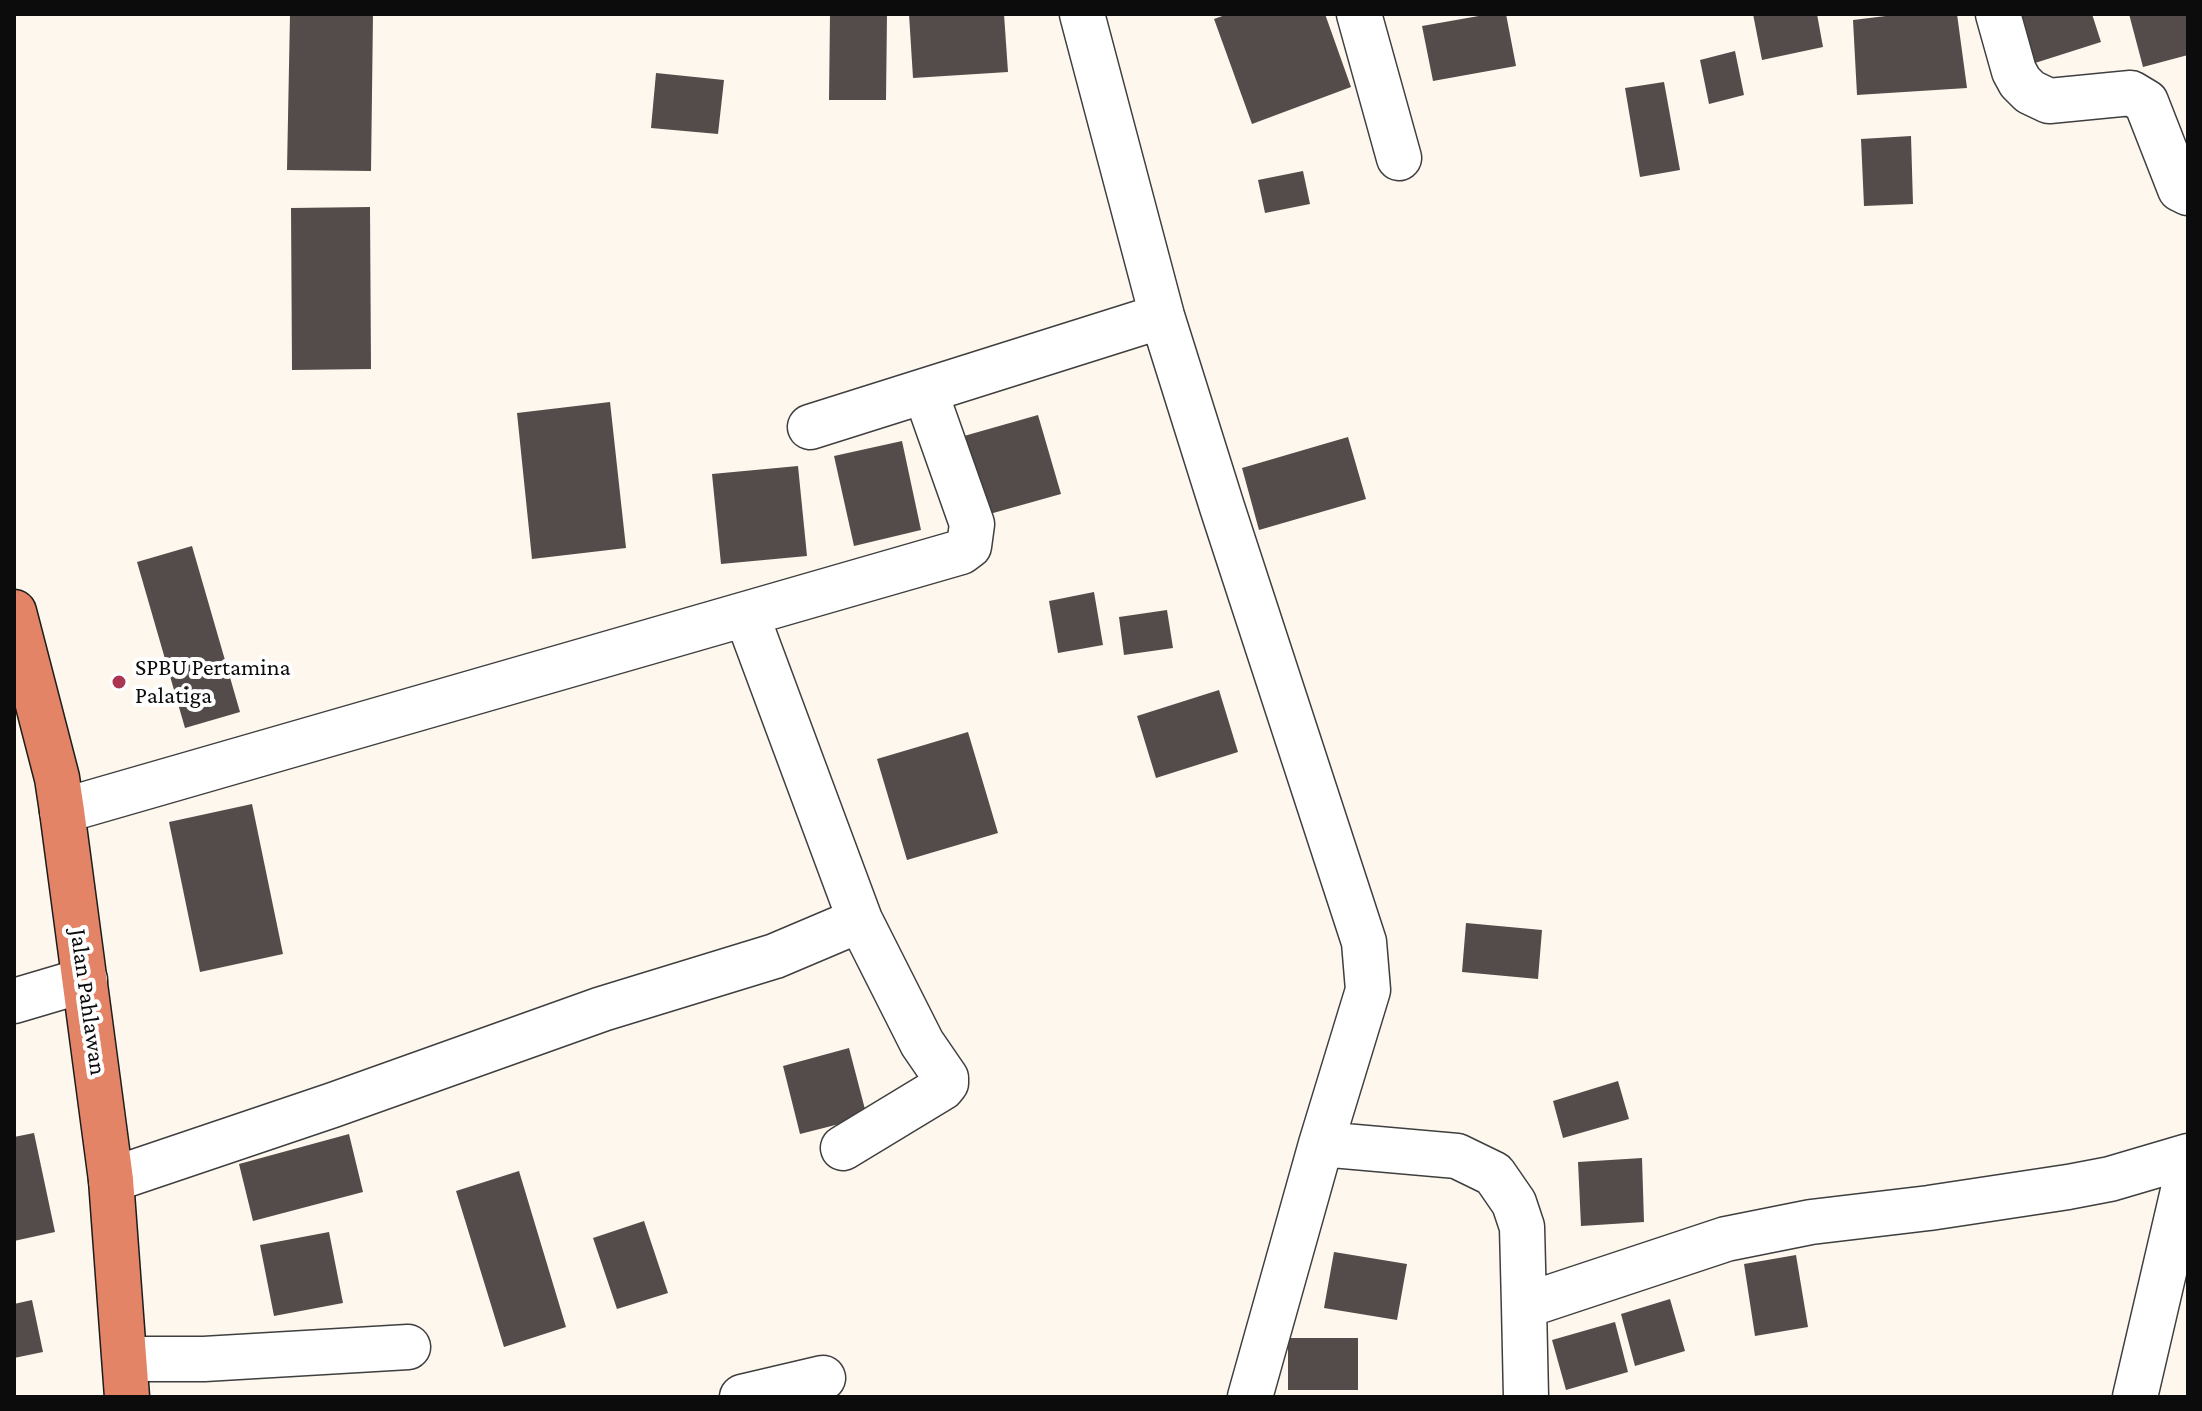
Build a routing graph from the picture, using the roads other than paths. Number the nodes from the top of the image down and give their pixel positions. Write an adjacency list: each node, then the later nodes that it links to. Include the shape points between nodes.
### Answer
1 (1082, 14): 6 (street)
2 (1359, 14): 4 (street)
3 (1998, 14): 5 (street, via 2014,71 2030,92 2049,101 2131,93 2146,102 2180,189)
4 (1399, 158)
5 (2188, 193)
6 (1162, 316): 7 (street); 16 (street, via 1364,942 1368,990)
7 (925, 391): 8 (street); 10 (street, via 972,524 969,546)
8 (810, 427)
9 (14, 612): 11 (highway, Jalan Pahlawan)
10 (747, 616): 12 (street); 13 (street)
11 (26, 703): 12 (highway, Jalan Pahlawan, via 57,778)
12 (62, 811): 14 (highway, Jalan Pahlawan)
13 (860, 920): 17 (street, via 946,1083); 20 (street, via 775,956 602,1009)
14 (85, 980): 15 (street); 20 (highway, Jalan Pahlawan)
15 (14, 1001)
16 (1321, 1144): 21 (street, via 1457,1156 1494,1174 1514,1203 1522,1227); 26 (street)
17 (843, 1148)
18 (2188, 1156): 21 (street, via 2068,1187 1811,1222 1726,1239)
19 (2188, 1169): 28 (street)
20 (111, 1180): 23 (highway, Jalan Pahlawan)
21 (1524, 1306): 27 (street)
22 (408, 1347): 23 (street, via 204,1359)
23 (126, 1378)
24 (823, 1378): 25 (street)
25 (742, 1397)
26 (1250, 1397)
27 (1526, 1397)
28 (2135, 1397)

